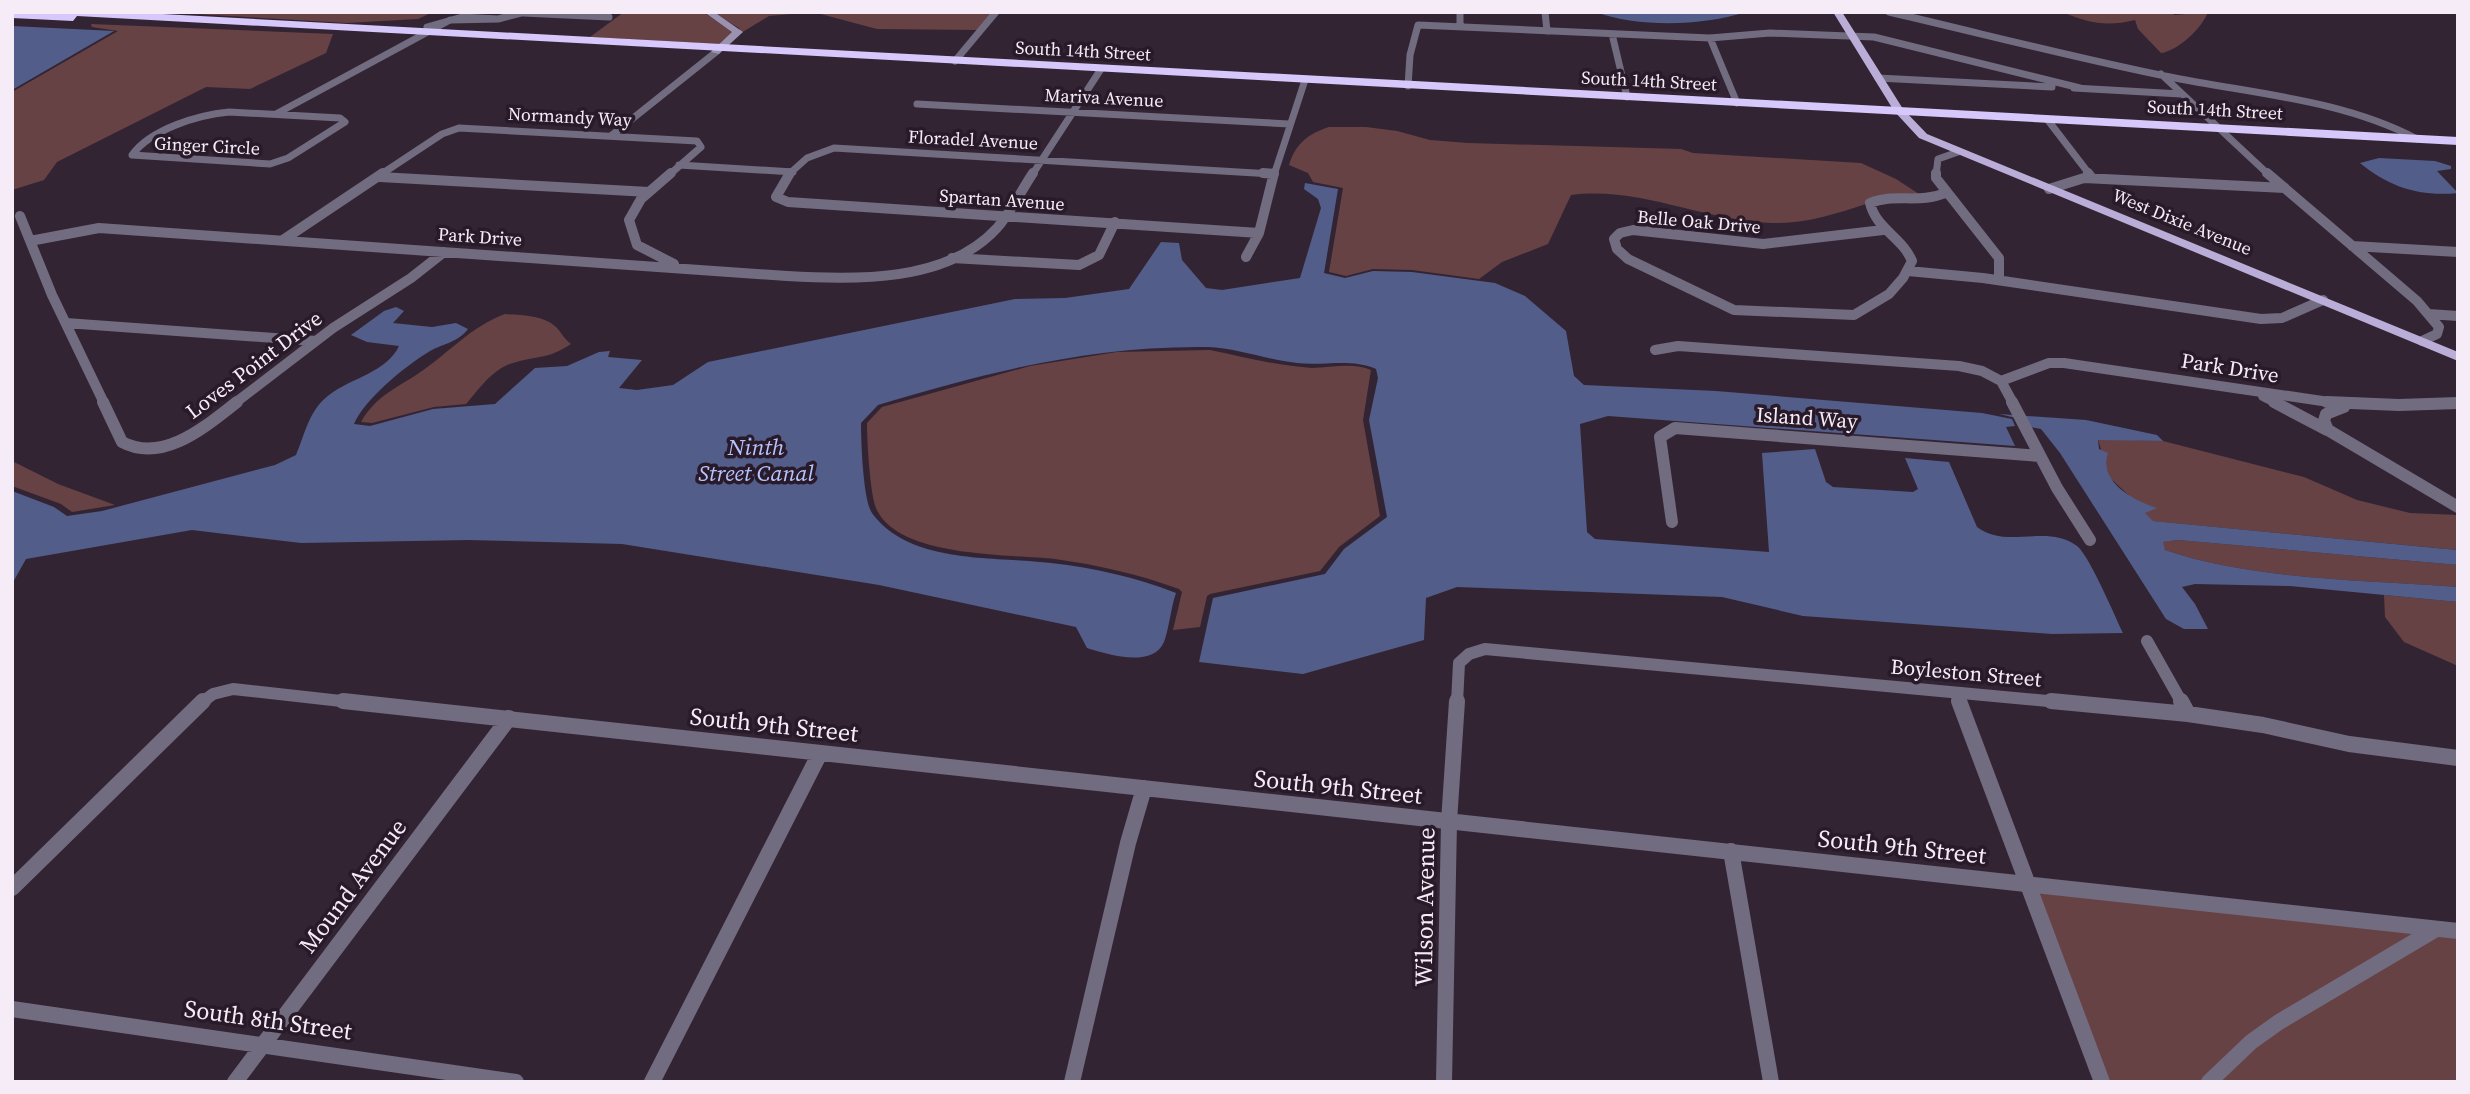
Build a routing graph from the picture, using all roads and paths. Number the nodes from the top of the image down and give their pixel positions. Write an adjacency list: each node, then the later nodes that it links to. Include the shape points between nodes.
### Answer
1 (59, 12): 12 (highway, South 14th Street)
2 (708, 12): 19 (street, via 738,32)
3 (996, 12): 20 (street)
4 (1460, 12): 13 (street)
5 (1545, 12): 14 (street)
6 (1837, 12): 17 (main road, West Dixie Avenue)
7 (1889, 12): 22 (street)
8 (524, 13): 9 (street); 15 (street, via 498,19 454,18)
9 (573, 14): 11 (street)
10 (12, 15): 12 (highway, South 14th Street)
11 (609, 17)
12 (121, 18): 15 (highway, South 14th Street)
13 (1460, 27): 14 (street); 25 (street, via 1418,26)
14 (1547, 31): 16 (street)
15 (423, 33): 19 (highway, South 14th Street); 33 (street)
16 (1612, 34): 18 (street); 28 (street)
17 (1851, 35): 18 (street, via 1770,33); 23 (main road, West Dixie Avenue); 26 (street, via 1882,38)
18 (1710, 38): 29 (street)
19 (719, 50): 20 (highway, South 14th Street); 37 (street)
20 (955, 61): 21 (highway, South 14th Street)
21 (1101, 69): 24 (highway, South 14th Street); 32 (street, Park Drive)
22 (2161, 74): 27 (street); 38 (street, via 2356,113)
23 (1878, 78): 26 (street); 31 (main road, West Dixie Avenue)
24 (1305, 80): 25 (highway, South 14th Street); 35 (street)
25 (1408, 86): 28 (highway, South 14th Street)
26 (2080, 88): 27 (street)
27 (2182, 94): 36 (street)
28 (1627, 97): 29 (highway, South 14th Street)
29 (1737, 103): 31 (highway, South 14th Street)
30 (917, 104): 32 (street, Mariva Avenue)
31 (1899, 111): 34 (highway, South 14th Street); 40 (main road, West Dixie Avenue, via 1923,136)
32 (1072, 112): 35 (street, Mariva Avenue); 41 (street, Park Drive)
33 (276, 114): 33 (street, Ginger Circle, via 345,122 288,158 270,164 156,159 132,153 201,115 222,111)
34 (2047, 119): 36 (highway, South 14th Street); 46 (street)
35 (1289, 124): 44 (street)
36 (2220, 128): 38 (highway, South 14th Street); 47 (street)
37 (611, 135): 42 (street, Normandy Way, via 700,142 701,147); 45 (street, Normandy Way, via 458,128)
38 (2417, 138): 39 (highway, South 14th Street)
39 (2458, 141)
40 (1958, 152): 48 (main road, West Dixie Avenue); 50 (street, via 1935,162 1936,178)
41 (1041, 160): 43 (street, Floradel Avenue, via 834,148 814,152); 44 (street, Floradel Avenue); 52 (street, Park Drive)
42 (680, 165): 43 (street); 49 (street, Normandy Way)
43 (793, 172): 52 (street, Spartan Avenue, via 778,189 778,199)
44 (1274, 174): 55 (street)
45 (380, 177): 49 (street); 56 (street, Normandy Way)
46 (2092, 178): 47 (street); 48 (street)
47 (2285, 188): 58 (street)
48 (2049, 189): 66 (main road, West Dixie Avenue)
49 (649, 192): 63 (street, Normandy Way, via 631,213 633,238 644,250)
50 (1945, 192): 54 (street, via 1872,201 1870,208); 65 (street, via 1999,258)
51 (20, 216): 57 (street)
52 (1007, 216): 53 (street, Spartan Avenue); 62 (street, Park Drive, via 989,236)
53 (1115, 222): 55 (street, Spartan Avenue); 62 (street, via 1099,255 1079,265)
54 (1883, 230): 64 (street, via 1910,250); 64 (street, Belle Oak Drive, via 1771,244 1633,230 1614,239 1628,259 1734,310 1854,315 1872,308)
55 (1259, 233): 61 (street)
56 (283, 240): 57 (street, Park Drive, via 99,228); 59 (street, Park Drive)
57 (30, 241): 69 (street, Loves Point Drive)
58 (2352, 246): 60 (street); 67 (street)
59 (444, 251): 63 (street, Park Drive); 70 (street, Loves Point Drive)
60 (2458, 252)
61 (1246, 257)
62 (952, 258): 63 (street, Park Drive, via 910,271 857,278)
63 (684, 269)
64 (1908, 271): 65 (street)
65 (1999, 280): 66 (street, via 2261,319 2282,318)
66 (2323, 300): 71 (main road, West Dixie Avenue)
67 (2428, 314): 68 (street); 71 (street, via 2439,330)
68 (2458, 316)
69 (66, 323): 70 (street); 70 (street, Loves Point Drive, via 122,442 135,449 190,438)
70 (316, 341)
71 (2422, 341): 73 (main road, West Dixie Avenue)
72 (1655, 350): 74 (street, via 1678,345 1925,363 1968,368)
73 (2458, 357)
74 (2001, 381): 75 (street, Park Drive, via 2049,363 2064,363); 79 (street)
75 (2249, 390): 77 (street, Park Drive); 78 (street)
76 (2458, 403): 77 (street, Park Drive)
77 (2358, 405): 78 (street, via 2331,410 2324,421)
78 (2328, 430): 80 (street)
79 (2040, 456): 81 (street, Island Way, via 1675,428 1660,437); 82 (street)
80 (2458, 507)
81 (1672, 522)
82 (2090, 540)
83 (2147, 641): 86 (street)
84 (1469, 654): 85 (street, Boyleston Street, via 1485,649 1556,654); 91 (street, Wilson Avenue, via 1459,663)
85 (1956, 693): 86 (street, Boyleston Street); 93 (street)
86 (2188, 714): 89 (street, Boyleston Street, via 2349,744)
87 (509, 719): 88 (street, South 9th Street); 94 (street, South 9th Street, via 233,689 213,694); 98 (street, Mound Avenue)
88 (820, 753): 90 (street, South 9th Street); 101 (street)
89 (2458, 758)
90 (1144, 788): 91 (street, South 9th Street); 102 (street)
91 (1449, 822): 92 (street, South 9th Street); 103 (street, Wilson Avenue)
92 (1731, 851): 93 (street, South 9th Street); 104 (street)
93 (2025, 884): 95 (street, South 9th Street); 105 (street)
94 (12, 888)
95 (2436, 929): 96 (street, South 9th Street); 106 (street, via 2279,1022 2250,1042)
96 (2458, 931)
97 (12, 1009): 98 (street, South 8th Street)
98 (263, 1045): 99 (street, Mound Avenue); 100 (street, South 8th Street)
99 (235, 1082)
100 (516, 1082)
101 (652, 1082)
102 (1072, 1082)
103 (1444, 1082)
104 (1771, 1082)
105 (2102, 1082)
106 (2209, 1082)

